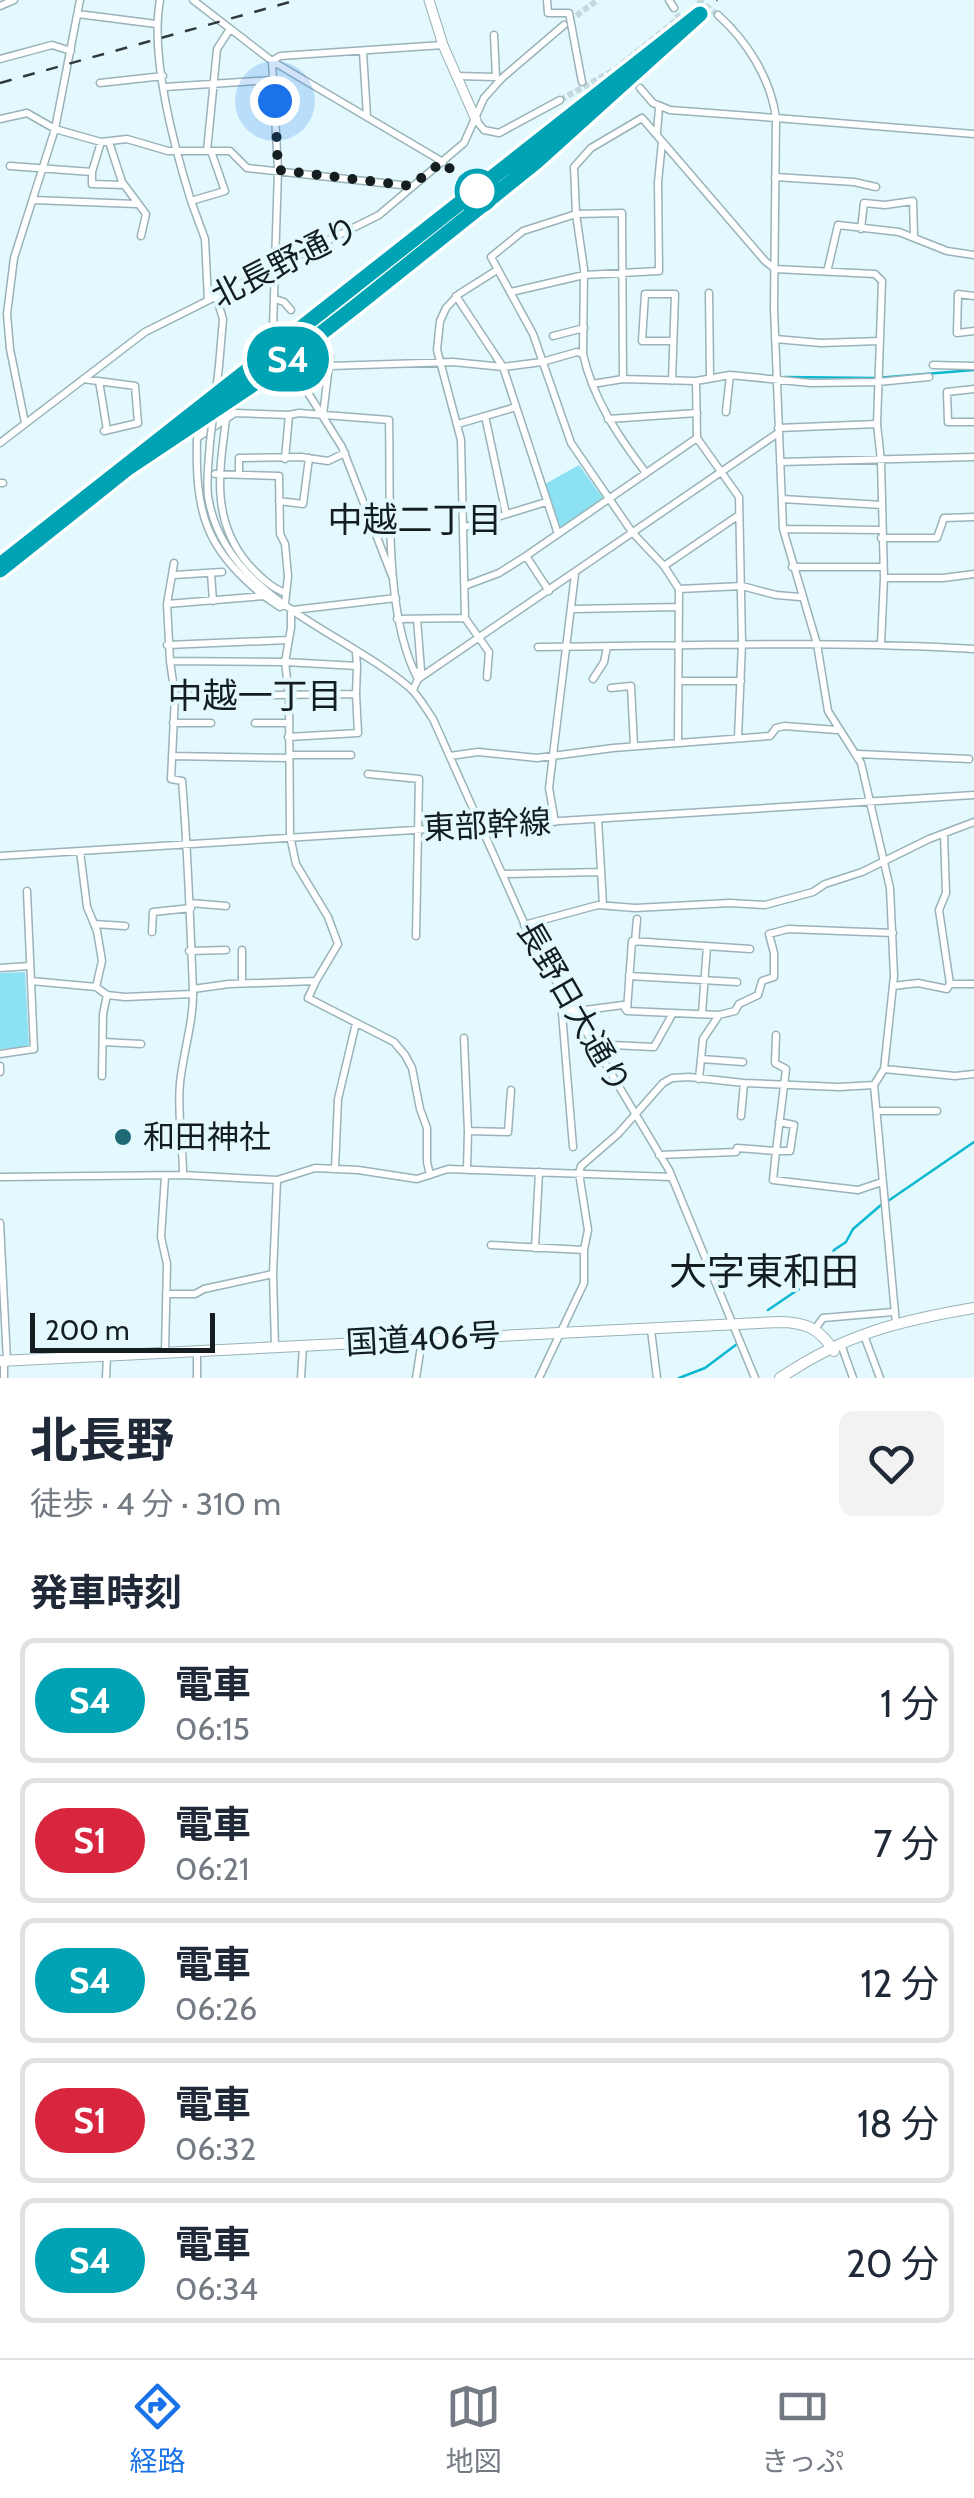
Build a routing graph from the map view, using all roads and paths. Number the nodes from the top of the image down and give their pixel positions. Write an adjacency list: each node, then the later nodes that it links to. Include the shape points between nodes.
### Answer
1 (14, 0): 7 (street)
2 (80, 0): 8 (street)
3 (160, 0): 10 (street)
4 (193, 0): 12 (street)
5 (429, 0): 14 (main road)
6 (548, 0): 22 (street, via 548,13 569,12)
7 (0, 6)
8 (78, 14): 10 (street); 15 (street)
9 (718, 15): 31 (street, via 739,34 774,98)
10 (156, 24): 19 (street)
11 (564, 25): 32 (street, 北長野通り, via 502,78)
12 (230, 29): 18 (street); 24 (street, via 217,49)
13 (494, 35): 20 (street, via 496,76)
14 (443, 45): 16 (street); 20 (main road)
15 (71, 51): 17 (street, via 52,44); 33 (street)
16 (364, 52): 18 (street); 29 (street)
17 (0, 59)
18 (272, 60): 21 (street); 29 (street)
19 (163, 76): 23 (street); 25 (street)
20 (457, 76): 32 (main road)
21 (273, 80): 24 (street); 42 (street)
22 (582, 82)
23 (100, 84)
24 (214, 85): 25 (street); 37 (street)
25 (166, 87): 38 (street)
26 (640, 88): 28 (street)
27 (560, 100): 32 (street, via 499,133)
28 (659, 107): 31 (street); 35 (street)
29 (367, 117): 39 (street)
30 (0, 118): 33 (street, via 27,112)
31 (776, 118): 34 (street); 44 (street)
32 (476, 120): 39 (street, 北長野通り, via 464,143)
33 (56, 129): 36 (street); 41 (street)
34 (974, 134)
35 (660, 138): 51 (street, via 642,118 579,158); 57 (street); 61 (street, via 659,272)
36 (105, 142): 38 (street); 43 (street); 45 (street)
37 (209, 150): 38 (street); 42 (street, via 230,150 246,168); 49 (street, via 226,191)
38 (176, 151): 49 (street)
39 (442, 162): 46 (street, 北長野通り)
40 (10, 166): 41 (street)
41 (43, 168): 43 (street); 48 (street)
42 (278, 170): 46 (street); 56 (street)
43 (92, 172): 45 (street, via 92,184)
44 (775, 176): 47 (street); 57 (street)
45 (124, 186): 50 (street)
46 (411, 186): 56 (street, 北長野通り, via 379,215)
47 (876, 188)
48 (33, 200): 50 (street); 67 (street)
49 (191, 201): 68 (street, via 206,238)
50 (136, 204): 53 (street, via 146,214)
51 (576, 214): 58 (street, via 523,231 491,257); 60 (street); 61 (street, via 622,213)
52 (861, 228): 54 (street); 54 (street, via 864,203 913,201); 59 (street, via 838,226)
53 (141, 236)
54 (914, 236): 55 (street, via 946,251)
55 (974, 254)
56 (276, 264): 68 (street, 北長野通り); 69 (street)
57 (775, 268): 59 (street); 76 (street)
58 (497, 270): 62 (street); 65 (street)
59 (827, 272): 77 (street, via 876,274 882,281)
60 (584, 276): 61 (street); 62 (street); 73 (street)
61 (624, 276): 91 (street)
62 (511, 292): 82 (street)
63 (709, 293): 89 (street)
64 (0, 294): 67 (street)
65 (456, 296): 81 (street, via 440,322); 85 (street)
66 (974, 296): 74 (street, via 958,294 957,333)
67 (9, 298): 71 (street)
68 (212, 298): 93 (street, 北長野通り, via 145,332); 160 (street, bridge, via 223,319 208,492 231,554)
69 (275, 299): 70 (street); 72 (street)
70 (291, 310)
71 (4, 326): 109 (street)
72 (273, 328)
73 (584, 328): 75 (street); 79 (street)
74 (974, 331)
75 (554, 336)
76 (775, 338): 77 (street); 96 (street)
77 (880, 340): 92 (street)
78 (672, 341): 78 (street, via 675,294 646,294 642,341); 94 (street)
79 (583, 354): 82 (street); 98 (street)
80 (330, 357): 84 (street)
81 (438, 362): 84 (street); 85 (street); 110 (street)
82 (542, 362): 85 (street); 126 (street, via 571,443)
83 (933, 365): 86 (street)
84 (330, 366): 104 (street)
85 (503, 366): 100 (street)
86 (974, 366)
87 (730, 375): 89 (street); 96 (street); 101 (street)
88 (298, 377): 104 (street)
89 (710, 377): 95 (street)
90 (929, 377): 92 (street)
91 (623, 379): 94 (street); 98 (street)
92 (878, 379): 96 (street); 111 (street)
93 (82, 380): 97 (street); 109 (street, 北長野通り)
94 (672, 381): 95 (street)
95 (696, 381): 102 (street)
96 (778, 381): 112 (street)
97 (99, 382): 97 (street, via 136,386 138,423 105,430)
98 (592, 384): 107 (street)
99 (974, 390): 108 (street, via 948,392 948,422)
100 (516, 407): 105 (street); 128 (street)
101 (726, 412)
102 (697, 413): 107 (street); 113 (street)
103 (289, 416): 104 (street); 106 (street); 118 (street)
104 (322, 416): 115 (street); 157 (street, via 389,420)
105 (485, 416): 110 (street); 130 (street)
106 (226, 418): 123 (street); 155 (street, via 198,438 197,493 212,537 242,579)
107 (608, 418): 122 (street)
108 (974, 422)
109 (25, 423): 114 (street, 北長野通り)
110 (458, 424): 133 (street)
111 (877, 424): 112 (street); 119 (street)
112 (778, 430): 120 (street); 121 (street)
113 (697, 438): 121 (street); 122 (street)
114 (0, 442)
115 (345, 453): 117 (street, via 328,461); 148 (street)
116 (974, 457): 119 (street)
117 (308, 458): 118 (street); 127 (street, via 302,504)
118 (285, 459): 124 (street, via 239,458)
119 (882, 461): 120 (street); 129 (street)
120 (780, 462): 125 (street)
121 (722, 470): 131 (street, via 739,497); 135 (street)
122 (646, 473): 126 (street)
123 (217, 474): 124 (street); 154 (street, via 220,510 236,548 257,574)
124 (239, 474): 127 (street, via 279,476)
125 (782, 499): 129 (street); 134 (street)
126 (608, 500): 135 (street); 136 (street)
127 (279, 501): 154 (street)
128 (546, 502): 130 (street); 136 (street)
129 (882, 506): 137 (street)
130 (506, 514): 133 (street)
131 (740, 514): 140 (street); 151 (street)
132 (974, 518): 137 (street, via 944,518 937,538)
133 (464, 527): 150 (street)
134 (783, 529): 137 (street); 141 (street)
135 (632, 532): 140 (street); 144 (street)
136 (558, 534): 138 (street)
137 (881, 534): 142 (street)
138 (526, 556): 150 (street); 153 (street)
139 (174, 564): 147 (street)
140 (664, 566): 152 (street)
141 (792, 567): 142 (street); 156 (street)
142 (882, 567): 149 (street)
143 (222, 572): 145 (street)
144 (575, 572): 153 (street); 162 (street)
145 (211, 573): 147 (street); 158 (street)
146 (974, 574): 149 (street)
147 (174, 575): 159 (street)
148 (392, 576)
149 (884, 578): 170 (street)
150 (466, 585): 164 (street)
151 (742, 586): 152 (street); 156 (street); 168 (street)
152 (679, 589): 161 (street)
153 (549, 591): 166 (street)
154 (286, 593): 160 (street)
155 (264, 596): 158 (street); 160 (street)
156 (800, 597): 169 (street)
157 (396, 598): 160 (street); 163 (street)
158 (212, 601): 159 (street)
159 (167, 604): 171 (street)
160 (290, 607): 167 (street); 177 (street)
161 (679, 607): 162 (street); 172 (street)
162 (572, 608): 173 (street)
163 (397, 618): 165 (street); 181 (street)
164 (465, 618): 165 (street); 166 (street)
165 (417, 619): 181 (street)
166 (479, 638): 181 (street); 182 (street, via 489,652)
167 (288, 640): 171 (street); 179 (street)
168 (742, 643): 169 (street); 172 (street); 185 (street)
169 (816, 644): 170 (street); 195 (street, via 825,701)
170 (881, 644): 176 (street)
171 (167, 645): 178 (street)
172 (679, 646): 174 (street); 184 (street)
173 (567, 647): 174 (street); 175 (street); 205 (street)
174 (607, 647): 183 (street)
175 (538, 648)
176 (974, 649)
177 (356, 652): 180 (street); 187 (street)
178 (170, 661): 179 (street); 189 (street)
179 (285, 662): 180 (street); 190 (street)
180 (357, 666): 188 (street)
181 (417, 676): 187 (street)
182 (487, 677)
183 (593, 679)
184 (679, 681): 185 (street); 198 (street)
185 (741, 681): 197 (street)
186 (611, 688): 199 (street, via 631,686)
187 (412, 690): 204 (street, 長野日大通り)
188 (356, 694): 190 (street); 196 (street, via 358,733)
189 (174, 696): 190 (street); 191 (street)
190 (288, 696): 194 (street)
191 (173, 723): 193 (street); 202 (street)
192 (256, 723): 194 (street)
193 (211, 724)
194 (288, 724): 196 (street)
195 (838, 730): 197 (street, via 784,726 770,736); 201 (street)
196 (288, 737): 203 (street)
197 (738, 738): 198 (street)
198 (678, 743): 199 (street)
199 (634, 746): 205 (street)
200 (351, 754): 203 (street)
201 (856, 754): 206 (street); 209 (street)
202 (172, 756): 203 (street); 217 (street, via 171,779 182,781)
203 (289, 756): 216 (street)
204 (450, 756): 205 (street); 213 (street, 長野日大通り)
205 (553, 756): 211 (street)
206 (970, 759)
207 (368, 774): 214 (street, via 419,780)
208 (974, 796): 209 (street, 東部幹線)
209 (868, 803): 210 (street, 東部幹線); 220 (street)
210 (598, 820): 211 (street, 東部幹線); 221 (street)
211 (555, 822): 213 (street, 東部幹線)
212 (974, 822): 215 (street)
213 (481, 826): 214 (street, 東部幹線); 222 (street, 長野日大通り)
214 (418, 829): 216 (street, 東部幹線); 233 (street)
215 (944, 834): 220 (street); 248 (street, via 946,893 940,910)
216 (290, 836): 217 (street, 東部幹線); 244 (street, via 296,864 338,944)
217 (187, 844): 218 (street, 東部幹線); 225 (street)
218 (80, 850): 219 (street, 東部幹線); 228 (street)
219 (0, 856)
220 (883, 863): 224 (street, via 765,905); 232 (street)
221 (601, 872): 222 (street); 224 (street)
222 (503, 874): 229 (street, 長野日大通り)
223 (27, 891): 240 (street)
224 (603, 904): 229 (street)
225 (190, 905): 226 (street); 231 (street, via 153,912); 239 (street)
226 (226, 906)
227 (637, 919): 234 (street)
228 (93, 924): 230 (street); 251 (street, via 102,961)
229 (524, 925): 254 (street, 長野日大通り)
230 (125, 926)
231 (152, 932)
232 (893, 934): 250 (street); 258 (street, via 769,934 774,977 735,1011)
233 (416, 936)
234 (636, 942): 235 (street); 242 (street)
235 (707, 946): 236 (street); 245 (street)
236 (750, 948)
237 (226, 950): 239 (street)
238 (242, 950): 247 (street)
239 (189, 951): 252 (street)
240 (29, 966): 241 (street); 243 (street)
241 (0, 968)
242 (629, 976): 245 (street); 255 (street)
243 (30, 980): 251 (street); 265 (street, via 34,1050)
244 (316, 980): 247 (street); 259 (street, via 308,998)
245 (705, 980): 246 (street); 257 (street)
246 (737, 982)
247 (242, 983): 252 (street)
248 (950, 984): 249 (street); 250 (street, via 947,990)
249 (974, 984)
250 (894, 986): 268 (street)
251 (96, 988): 253 (street)
252 (193, 991): 253 (street); 291 (street, via 180,1083)
253 (107, 995): 262 (street)
254 (573, 1010): 255 (street, via 623,1004); 264 (street, 長野日大通り); 282 (street, via 562,1014)
255 (627, 1011): 256 (street)
256 (673, 1013): 257 (street); 264 (street, via 654,1047 612,1045)
257 (702, 1014): 258 (street)
258 (719, 1015): 266 (street, via 703,1039)
259 (356, 1023): 285 (street, via 338,1099); 292 (street, via 394,1042 412,1068)
260 (776, 1035): 273 (street, via 775,1063 786,1069)
261 (464, 1038): 281 (street)
262 (102, 1042): 263 (street); 270 (street)
263 (141, 1044)
264 (598, 1052): 278 (street, 長野日大通り)
265 (0, 1054)
266 (701, 1059): 267 (street); 271 (street)
267 (743, 1062)
268 (884, 1068): 269 (street); 274 (street)
269 (974, 1074)
270 (102, 1076)
271 (699, 1080): 272 (street); 278 (street, via 672,1078)
272 (744, 1083): 273 (street); 279 (street)
273 (784, 1085): 274 (street); 280 (street)
274 (874, 1085): 276 (street)
275 (511, 1090): 281 (street, via 508,1132)
276 (877, 1111): 277 (street); 295 (street)
277 (936, 1111)
278 (634, 1112): 284 (street, 長野日大通り); 288 (street)
279 (740, 1116)
280 (779, 1122): 283 (street); 283 (street, via 794,1125 790,1151)
281 (468, 1131): 286 (street)
282 (573, 1147)
283 (776, 1151): 284 (street); 295 (street, via 773,1180 858,1190)
284 (660, 1156): 293 (street, 長野日大通り)
285 (335, 1169): 292 (street); 294 (street)
286 (466, 1170): 287 (street); 292 (street)
287 (539, 1172): 288 (street); 298 (street)
288 (579, 1173): 293 (street); 299 (street, via 588,1230)
289 (0, 1176): 290 (street)
290 (166, 1176): 291 (street); 302 (street)
291 (183, 1176): 294 (street)
292 (430, 1176)
293 (672, 1177): 305 (street, 長野日大通り)
294 (277, 1180): 300 (street)
295 (882, 1182): 304 (street)
296 (0, 1223): 301 (street)
297 (490, 1245): 298 (street)
298 (535, 1248): 299 (street)
299 (584, 1250): 308 (street, via 584,1283)
300 (273, 1274): 302 (street, via 196,1294); 312 (street)
301 (2, 1288): 317 (street)
302 (166, 1294): 315 (street)
303 (974, 1308): 304 (highway)
304 (894, 1320): 307 (street, via 823,1318); 309 (highway); 313 (highway)
305 (734, 1325): 306 (highway, 国道406号); 307 (highway, 国道406号, via 796,1322); 325 (street, 長野日大通り)
306 (651, 1329): 308 (highway, 国道406号); 324 (street)
307 (815, 1329): 313 (highway)
308 (562, 1332): 310 (highway, 国道406号); 323 (street)
309 (865, 1338): 313 (highway); 329 (street)
310 (422, 1339): 311 (highway, 国道406号); 322 (street)
311 (303, 1345): 312 (highway, 国道406号); 321 (street)
312 (274, 1346): 314 (highway, 国道406号)
313 (836, 1349): 326 (highway); 327 (highway); 328 (street)
314 (197, 1350): 315 (highway, 国道406号); 320 (street)
315 (165, 1352): 316 (highway, 国道406号)
316 (106, 1354): 317 (highway, 国道406号); 319 (street)
317 (4, 1361): 318 (street)
318 (4, 1378)
319 (106, 1378)
320 (197, 1378)
321 (301, 1378)
322 (416, 1378)
323 (539, 1378)
324 (657, 1378)
325 (755, 1378)
326 (780, 1378)
327 (789, 1378)
328 (853, 1378)
329 (880, 1378)

